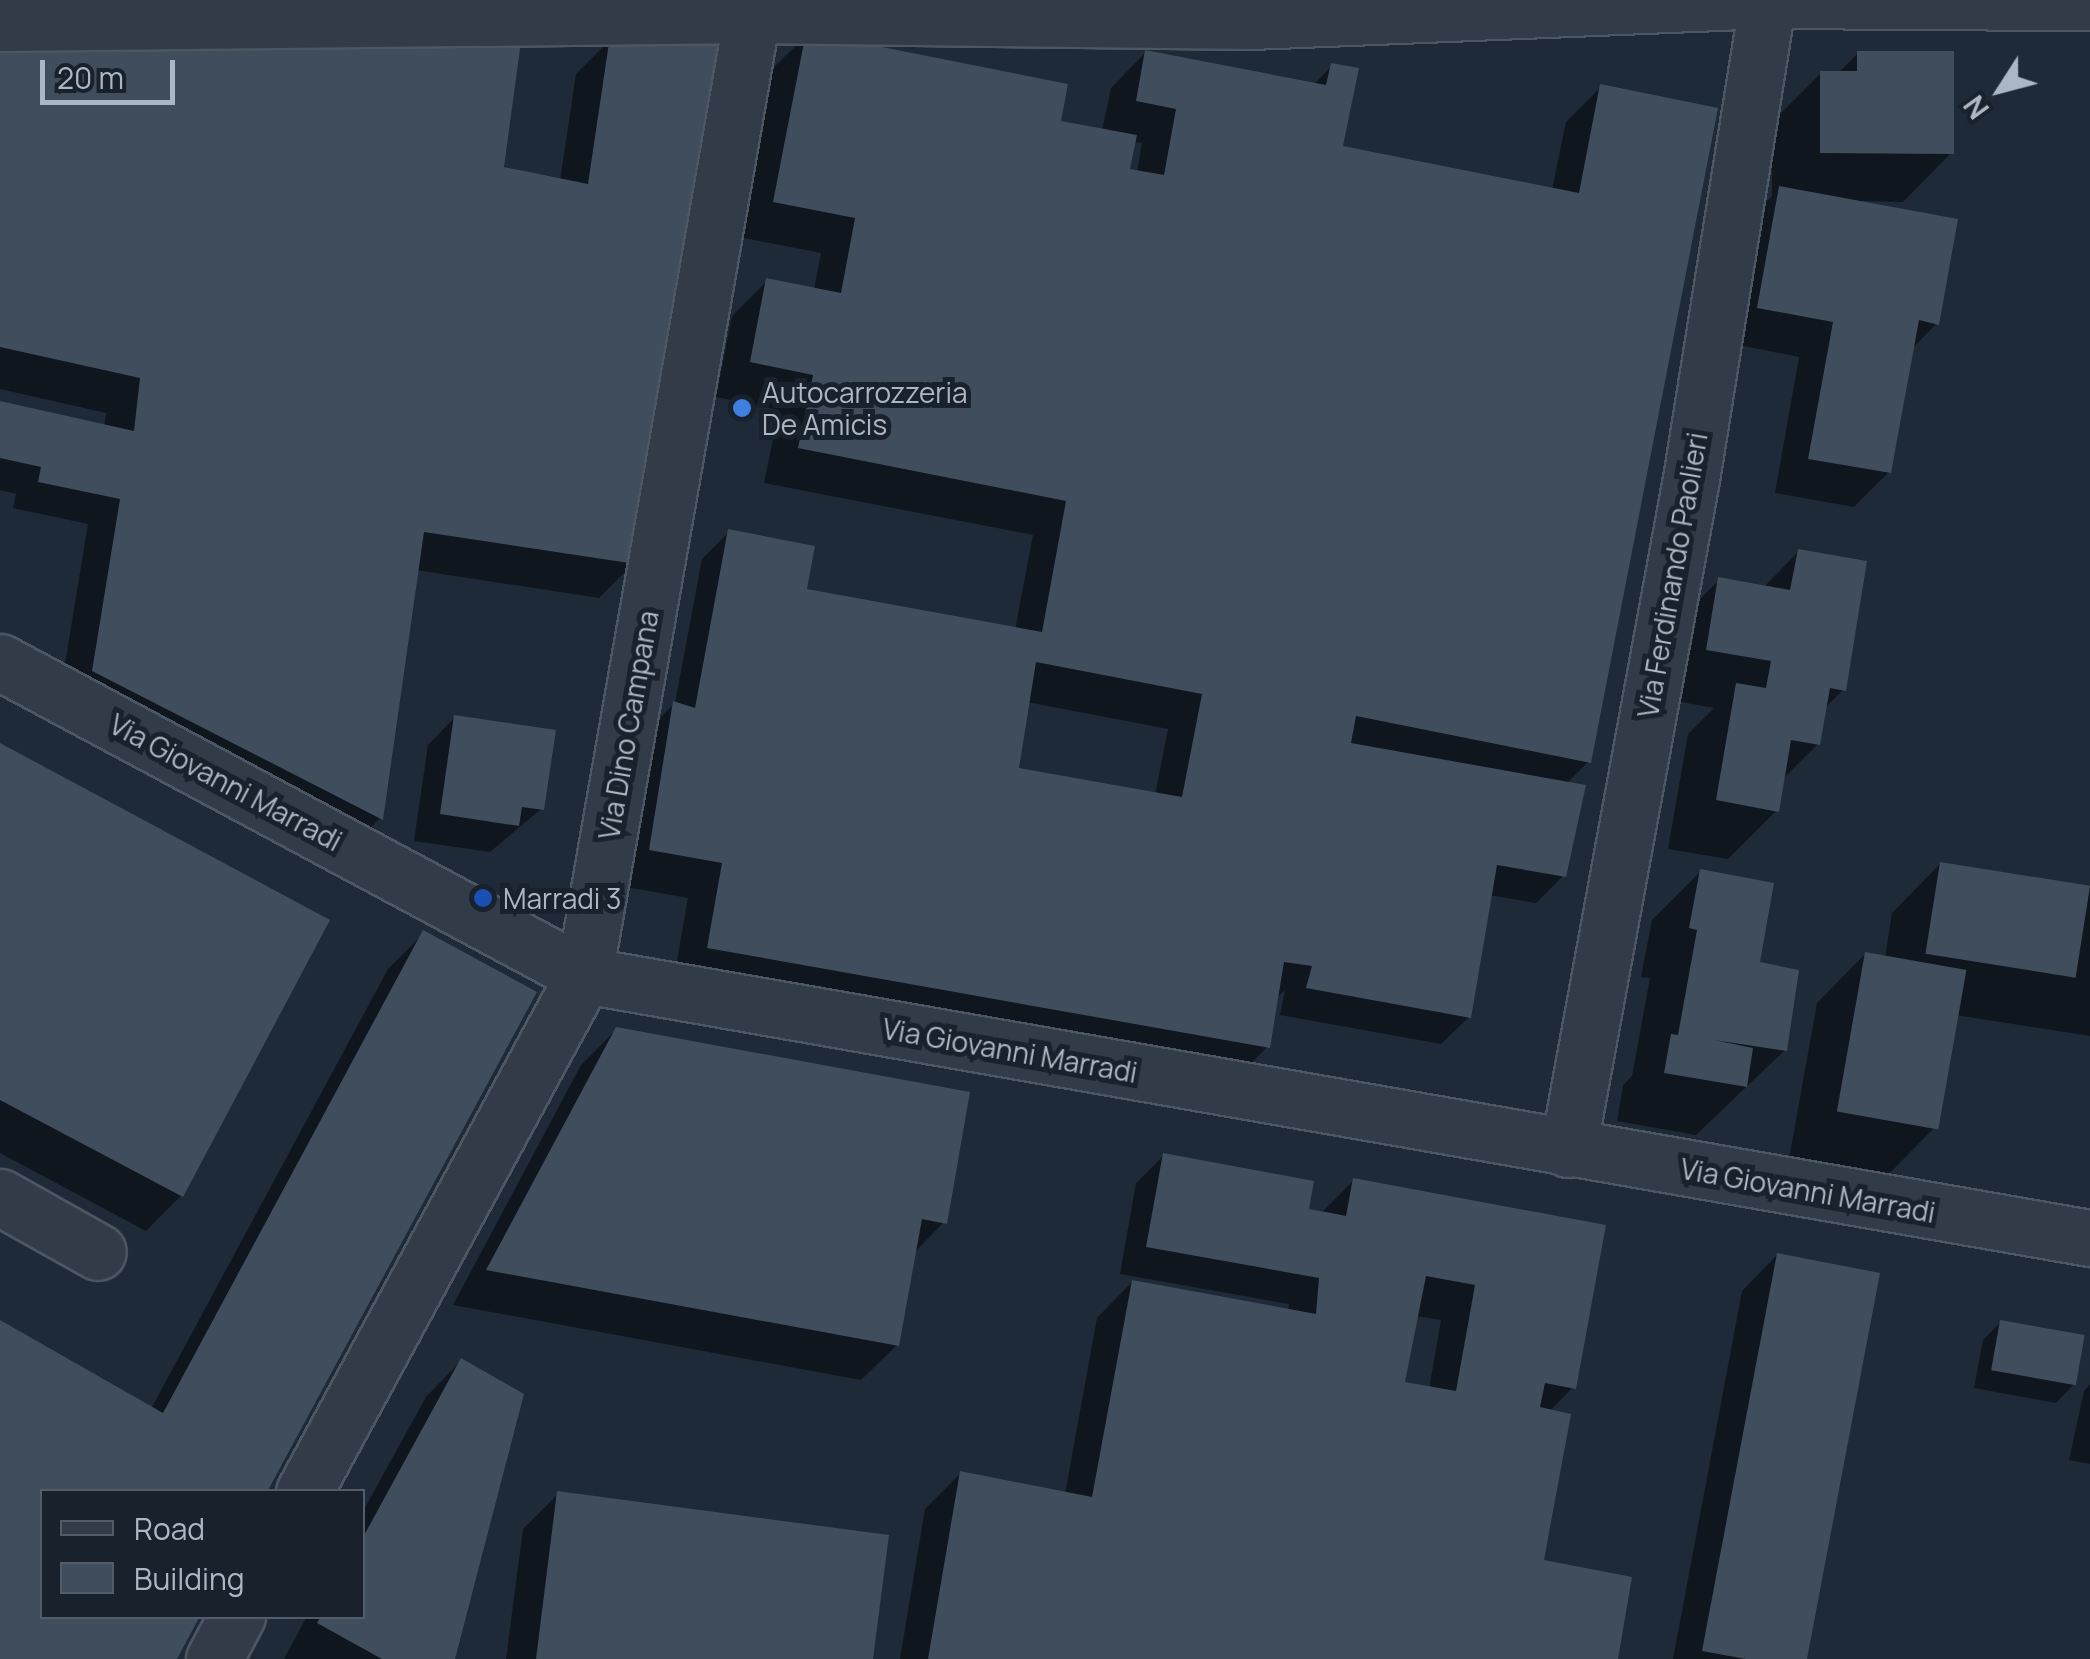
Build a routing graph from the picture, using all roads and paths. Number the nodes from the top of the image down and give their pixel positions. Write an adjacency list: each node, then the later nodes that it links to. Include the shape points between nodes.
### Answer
1 (1769, 0): 2 (street); 3 (street, via 1251,21); 7 (street, Via Ferdinando Paolieri)
2 (2090, 2)
3 (752, 16): 4 (street); 6 (street, Via Dino Campana)
4 (0, 23)
5 (0, 662): 6 (street, Via Giovanni Marradi)
6 (584, 975): 7 (street, Via Giovanni Marradi); 11 (street, Via Dino Campana)
7 (1568, 1148): 9 (street, Via Giovanni Marradi)
8 (0, 1197): 10 (street)
9 (2090, 1238)
10 (98, 1252)
11 (306, 1489)
12 (235, 1619): 13 (street)
13 (214, 1659)

